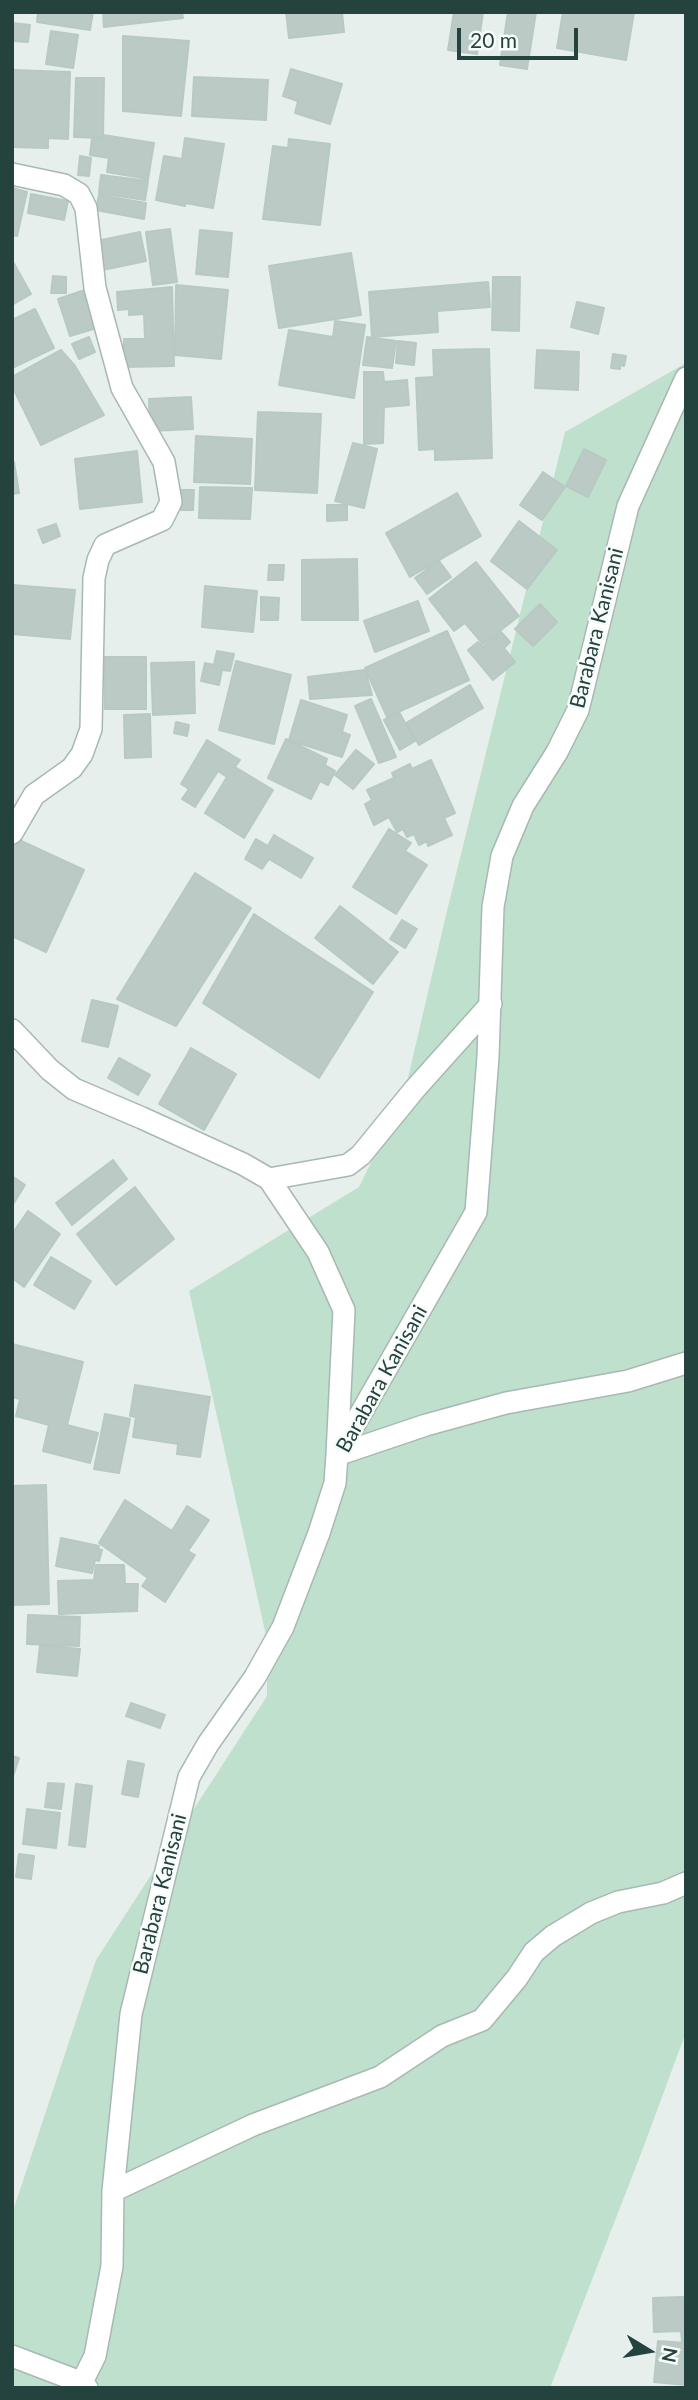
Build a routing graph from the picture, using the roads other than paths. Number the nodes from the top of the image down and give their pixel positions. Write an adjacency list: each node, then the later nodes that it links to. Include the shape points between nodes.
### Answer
1 (12, 174): 3 (street, via 64,185 79,194 86,208 95,288 122,388 164,462 171,502 162,520 105,545 101,552 94,578 91,729 72,768 34,795)
2 (686, 378): 4 (street, Barabara Kanisani, via 628,506 578,710 523,806 502,856 493,907)
3 (12, 833)
4 (491, 1004): 6 (street, via 361,1156 348,1164); 8 (street, Barabara Kanisani, via 475,1212)
5 (12, 1030): 6 (street, via 74,1089)
6 (269, 1179): 8 (street, via 318,1252 344,1310)
7 (686, 1363): 8 (street, via 628,1381 506,1403 426,1424)
8 (337, 1455): 10 (street, Barabara Kanisani, via 335,1483 284,1627 188,1777 131,2014)
9 (686, 1883): 10 (street, via 618,1902 552,1936 534,1952 482,2020 442,2036 380,2077 253,2125)
10 (113, 2191): 12 (street, Barabara Kanisani, via 112,2266 95,2356)
11 (12, 2356): 12 (street)
12 (83, 2386)

